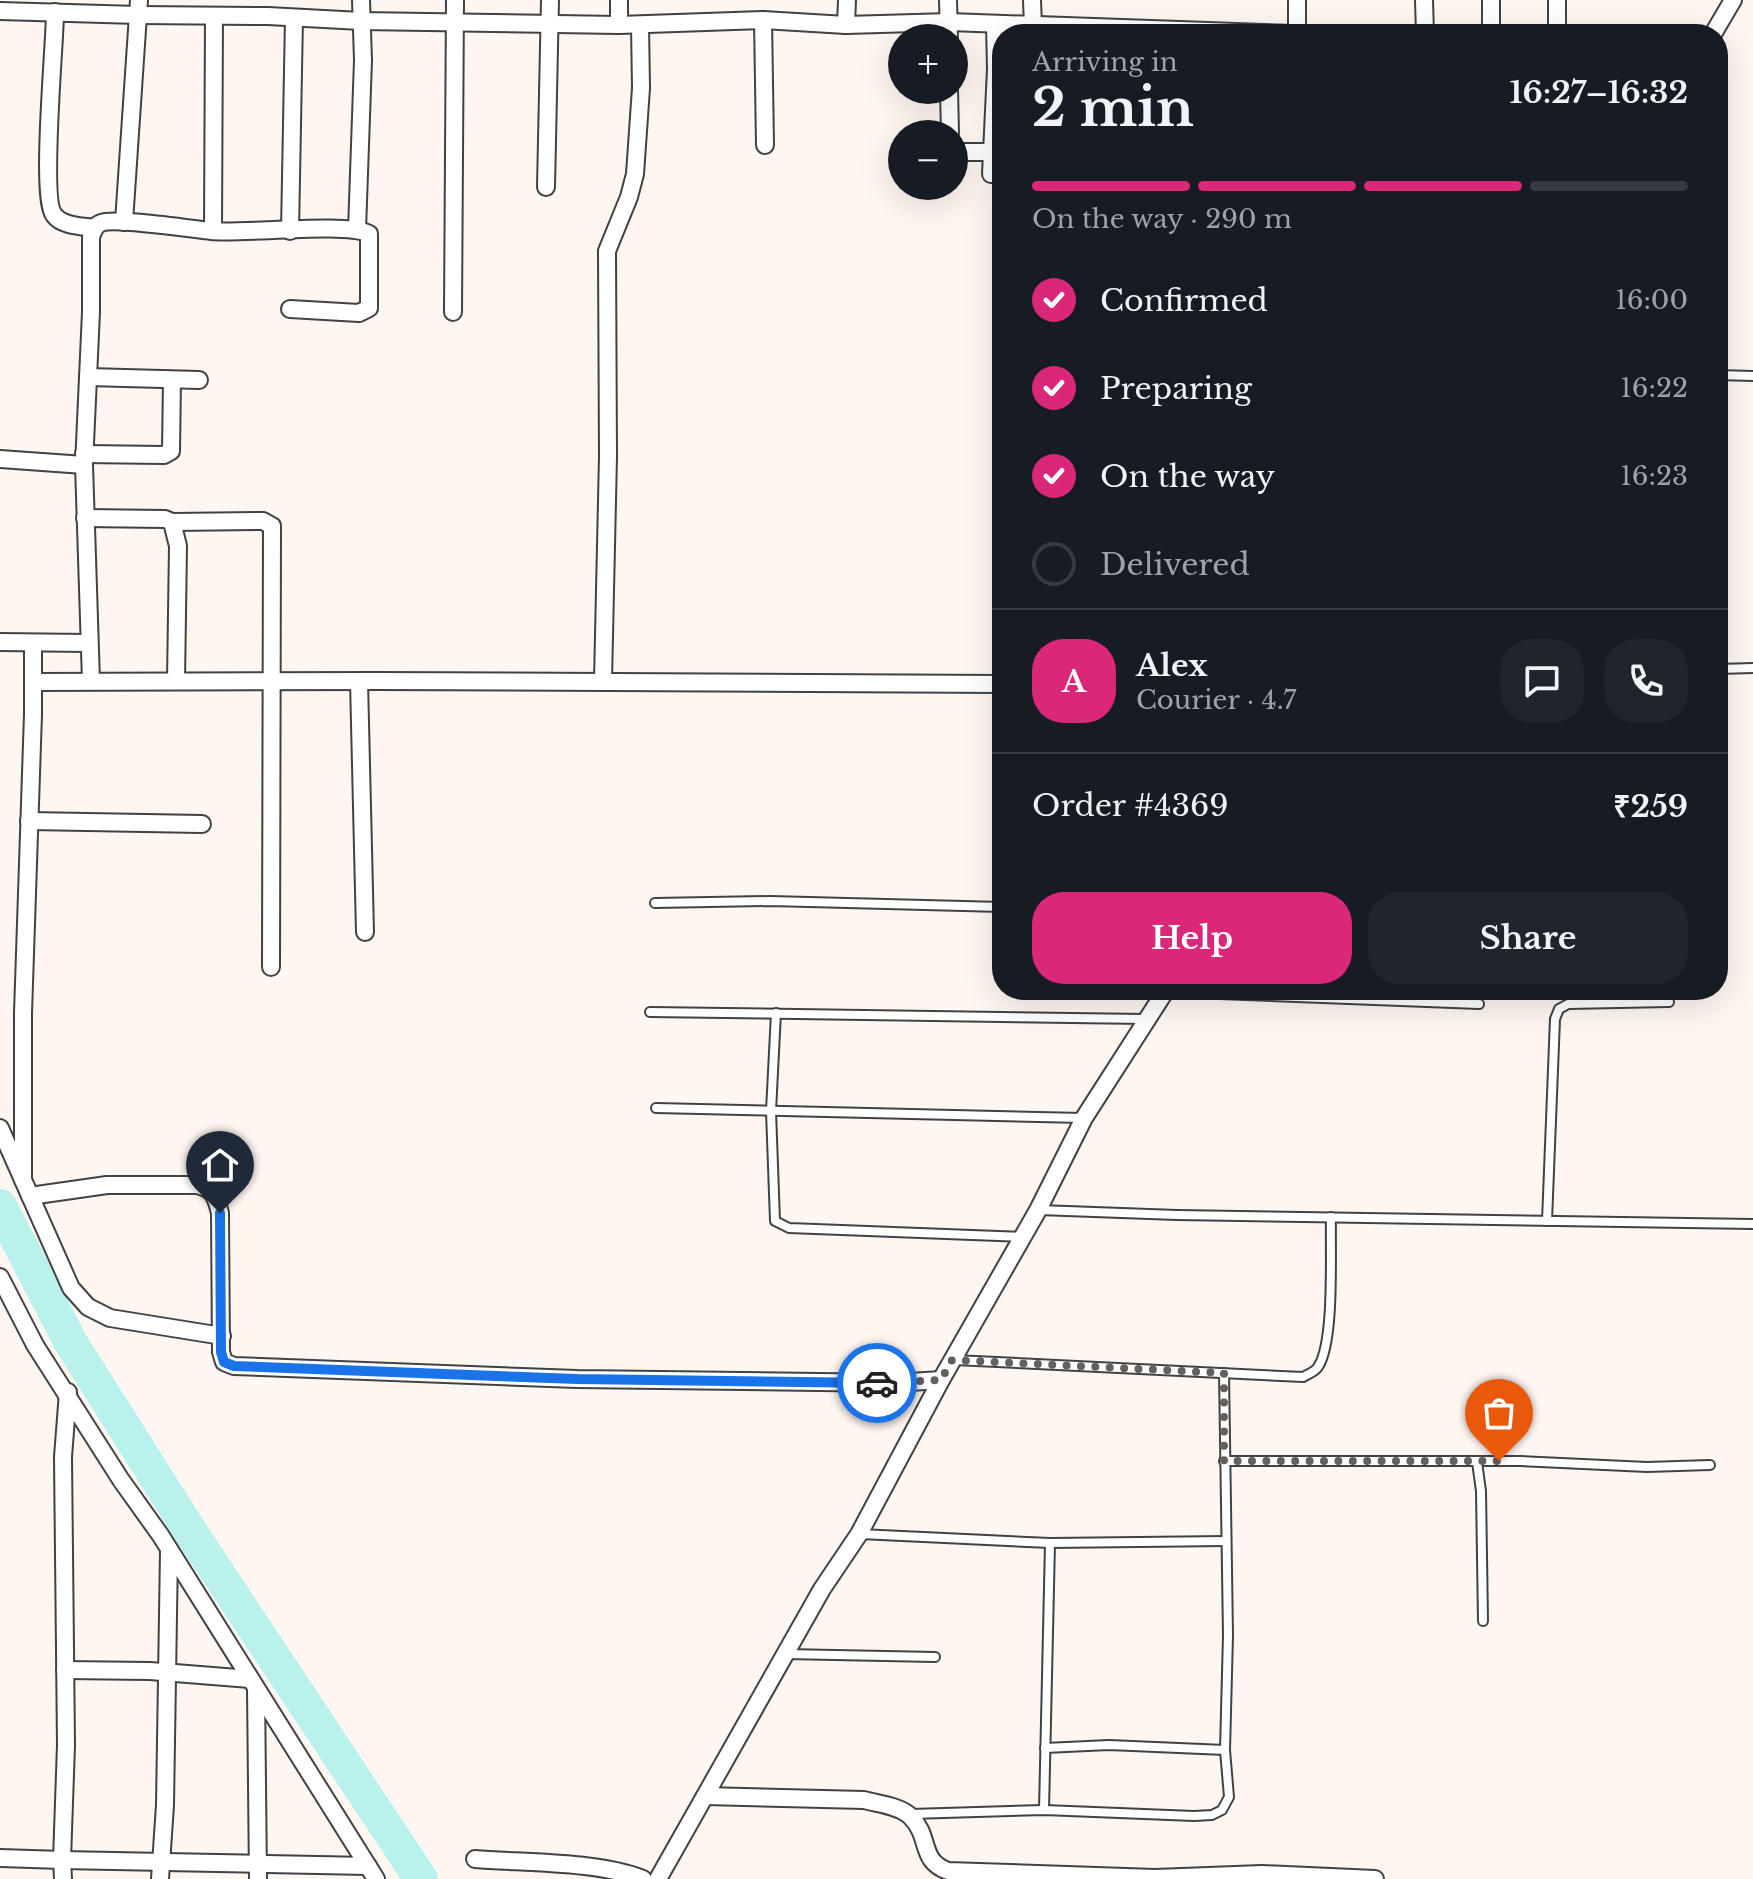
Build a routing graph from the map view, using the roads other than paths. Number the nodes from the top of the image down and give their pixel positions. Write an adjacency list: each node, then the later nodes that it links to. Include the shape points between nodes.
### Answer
1 (361, 0): 22 (street)
2 (455, 0): 23 (street)
3 (550, 0): 24 (street)
4 (619, 0): 33 (street)
5 (847, 0): 35 (street)
6 (948, 0): 25 (street)
7 (1032, 0): 27 (street)
8 (1297, 0): 28 (street)
9 (1424, 0): 29 (street)
10 (1491, 0): 30 (street)
11 (1557, 0): 31 (street)
12 (1733, 0): 32 (street)
13 (85, 6): 14 (street); 18 (street)
14 (138, 8): 15 (street); 44 (street)
15 (195, 8): 19 (street)
16 (268, 8): 19 (street); 20 (street)
17 (0, 11): 18 (street)
18 (55, 12): 45 (street, via 49,204 64,222)
19 (214, 16): 47 (street)
20 (294, 18): 22 (street); 48 (street)
21 (763, 20): 34 (street); 35 (street); 38 (street)
22 (361, 21): 23 (street); 46 (street)
23 (455, 21): 24 (street); 50 (street)
24 (549, 24): 33 (street); 43 (street)
25 (949, 24)
26 (992, 24): 37 (street)
27 (1033, 24)
28 (1296, 24)
29 (1425, 24)
30 (1491, 24)
31 (1557, 24)
32 (1719, 24)
33 (619, 25): 34 (street)
34 (640, 25): 69 (street, via 635,174 607,251)
35 (846, 25): 36 (street)
36 (888, 27)
37 (968, 28)
38 (765, 145)
39 (968, 152): 40 (street)
40 (992, 152)
41 (992, 163): 42 (street)
42 (991, 174)
43 (546, 187)
44 (124, 222): 45 (street, via 102,222); 47 (street)
45 (94, 228): 53 (street)
46 (357, 230): 48 (street); 49 (street, via 369,234 369,308 359,313)
47 (213, 231): 48 (street)
48 (290, 231)
49 (290, 309)
50 (453, 312)
51 (1728, 375): 52 (lane)
52 (1753, 376)
53 (88, 377): 54 (street); 57 (street)
54 (172, 380): 55 (street); 57 (street, via 171,451)
55 (199, 380)
56 (0, 459): 57 (street)
57 (84, 459): 58 (street)
58 (85, 518): 59 (street); 61 (street)
59 (172, 522): 66 (street, via 178,546); 67 (street, via 263,521 272,526)
60 (0, 642): 62 (street)
61 (88, 643): 62 (street); 65 (street)
62 (33, 644): 70 (street)
63 (1753, 668): 64 (lane)
64 (1728, 669)
65 (91, 681): 66 (street); 70 (street)
66 (176, 681): 67 (street)
67 (272, 681): 68 (street); 77 (street)
68 (359, 681): 69 (street); 76 (street)
69 (603, 681): 71 (street)
70 (33, 682): 72 (street)
71 (992, 684)
72 (29, 821): 73 (street); 89 (street)
73 (202, 824)
74 (655, 903): 75 (lane)
75 (992, 907)
76 (365, 932)
77 (271, 967)
78 (1159, 1000): 84 (street)
79 (1382, 1000): 81 (lane)
80 (1669, 1002): 93 (lane, via 1568,1004 1559,1009)
81 (1479, 1004)
82 (650, 1012): 83 (lane)
83 (776, 1013): 84 (lane); 86 (lane)
84 (1146, 1019): 87 (street)
85 (656, 1108): 86 (lane)
86 (771, 1111): 87 (lane); 95 (lane, via 773,1213 781,1226)
87 (1084, 1118): 91 (street)
88 (0, 1128): 89 (street)
89 (23, 1180): 90 (street)
90 (30, 1196): 97 (street, via 71,1288 88,1307 110,1318); 97 (street, via 107,1185 207,1188 215,1194 220,1213)
91 (1038, 1210): 92 (lane); 95 (street)
92 (1331, 1217): 93 (lane); 99 (lane, via 1328,1328 1317,1369 1303,1377)
93 (1547, 1221): 94 (lane)
94 (1753, 1224)
95 (1023, 1237): 98 (street)
96 (2, 1287): 101 (street)
97 (222, 1336): 100 (street, via 224,1362 276,1369 577,1379)
98 (952, 1360): 99 (lane); 100 (street)
99 (1224, 1373): 102 (lane)
100 (941, 1380): 105 (street)
101 (68, 1392): 108 (street); 112 (street, via 63,1457)
102 (1224, 1461): 103 (lane); 106 (lane)
103 (1477, 1462): 104 (lane); 109 (lane)
104 (1710, 1465)
105 (859, 1534): 107 (lane); 110 (street)
106 (1226, 1541): 107 (lane); 116 (lane)
107 (1050, 1543): 115 (lane)
108 (169, 1550): 113 (street); 114 (street)
109 (1483, 1621)
110 (785, 1654): 111 (lane); 117 (street)
111 (935, 1657)
112 (65, 1670): 113 (street); 122 (street)
113 (167, 1673): 114 (street); 123 (street)
114 (253, 1684): 124 (street); 125 (street)
115 (1045, 1748): 116 (lane); 118 (lane)
116 (1225, 1750): 118 (lane, via 1229,1797 1212,1815)
117 (705, 1796): 119 (street, via 864,1800); 128 (street)
118 (1044, 1810): 119 (lane)
119 (910, 1814): 129 (street, via 929,1857 948,1871)
120 (0, 1858): 122 (street)
121 (475, 1859): 127 (street, via 588,1868)
122 (62, 1860): 123 (street); 126 (street)
123 (160, 1871): 124 (street)
124 (258, 1871): 125 (street)
125 (372, 1873)
126 (63, 1879)
127 (643, 1879)
128 (658, 1879)
129 (1375, 1879)

